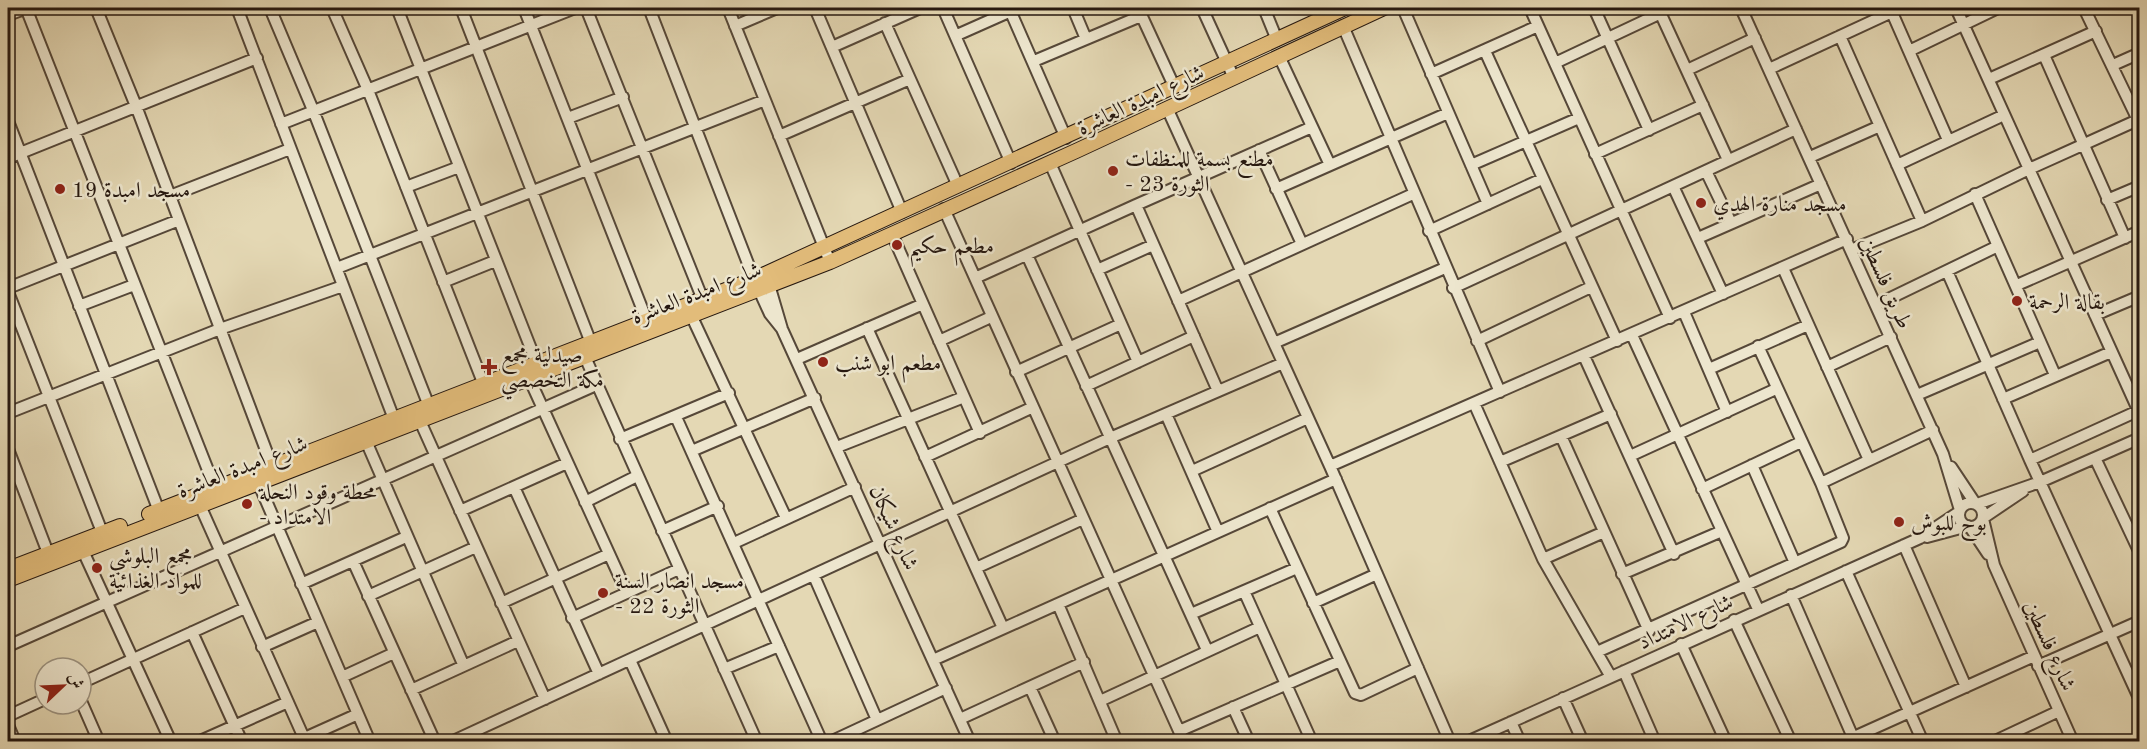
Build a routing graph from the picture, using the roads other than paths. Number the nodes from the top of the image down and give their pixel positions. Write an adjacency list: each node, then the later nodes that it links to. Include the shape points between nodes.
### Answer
1 (26, 8): 33 (street); 87 (street)
2 (96, 8): 72 (street)
3 (237, 8): 54 (street)
4 (270, 8): 74 (street)
5 (332, 8): 67 (street)
6 (397, 8): 59 (street)
7 (461, 8): 47 (street)
8 (524, 8): 35 (street)
9 (575, 8): 35 (street)
10 (586, 8): 68 (street)
11 (649, 8): 84 (street, شارع شيكان)
12 (728, 8): 37 (street)
13 (777, 8): 37 (street)
14 (814, 8): 48 (street)
15 (920, 8): 34 (street)
16 (943, 8): 41 (street)
17 (1072, 8): 45 (street)
18 (1202, 8): 56 (street)
19 (1264, 8): 46 (street)
20 (1345, 8): 46 (main road, شارع امبدة العاشرة)
21 (1384, 8): 38 (main road, شارع امبدة العاشرة)
22 (1403, 8): 62 (street)
23 (1530, 8): 39 (street)
24 (1594, 8): 43 (street)
25 (1741, 8): 44 (street, طريق فلسطين)
26 (1956, 8): 36 (street)
27 (1998, 8): 36 (street)
28 (2084, 8): 40 (street)
29 (1010, 9): 41 (street); 55 (street)
30 (1660, 10): 43 (street); 61 (street)
31 (1891, 10): 42 (street); 50 (street)
32 (1139, 12): 45 (street); 66 (street)
33 (8, 15)
34 (885, 23): 48 (street); 64 (street)
35 (531, 25): 47 (street); 77 (street)
36 (1963, 25): 50 (street); 65 (street)
37 (735, 26): 69 (street)
38 (1343, 26): 53 (main road, شارع امبدة العاشرة); 90 (street)
39 (1538, 26): 49 (street); 57 (street)
40 (2096, 31): 52 (street); 58 (street)
41 (957, 35): 103 (street)
42 (1840, 36): 60 (street); 82 (street)
43 (1608, 38): 57 (street); 86 (street)
44 (1755, 38): 60 (street, طريق فلسطين); 61 (street)
45 (1086, 39): 55 (street)
46 (1277, 40): 56 (main road, شارع امبدة العاشرة)
47 (476, 47): 59 (street); 121 (street)
48 (832, 47): 70 (street)
49 (1485, 51): 62 (street); 92 (street)
50 (1909, 51): 91 (street)
51 (2139, 53): 58 (street)
52 (2044, 55): 65 (street); 93 (street)
53 (1280, 56): 63 (main road, شارع امبدة العاشرة); 83 (street)
54 (257, 58): 72 (street); 81 (street)
55 (1034, 61): 89 (street)
56 (1227, 62): 63 (street); 66 (main road, شارع امبدة العاشرة)
57 (1555, 63): 78 (street)
58 (2113, 65): 79 (street)
59 (420, 69): 67 (street); 108 (street)
60 (1768, 69): 85 (street, طريق فلسطين)
61 (1687, 70): 71 (street)
62 (1431, 74): 75 (street)
63 (1234, 78): 73 (main road, شارع امبدة العاشرة)
64 (910, 79): 70 (street); 116 (street)
65 (1989, 79): 76 (street)
66 (1174, 86): 89 (main road, شارع امبدة العاشرة)
67 (368, 90): 74 (street); 119 (street)
68 (623, 97): 77 (street); 94 (street)
69 (765, 99): 84 (street); 88 (street)
70 (858, 103): 88 (street); 130 (street)
71 (1703, 105): 86 (street); 102 (street)
72 (136, 106): 87 (street); 124 (street)
73 (1167, 108): 104 (main road, شارع امبدة العاشرة); 113 (street)
74 (314, 110): 81 (street); 149 (street)
75 (1448, 113): 90 (street); 106 (street)
76 (2004, 115): 91 (street); 111 (street)
77 (568, 118): 109 (street)
78 (1579, 118): 92 (street); 98 (street)
79 (2139, 120): 93 (street)
80 (8, 121): 97 (street)
81 (281, 124): 95 (street)
82 (1880, 126): 101 (street); 107 (street)
83 (1312, 127): 96 (street); 105 (street)
84 (696, 128): 94 (street); 163 (street, شارع شيكان)
85 (1796, 129): 101 (street, طريق فلسطين); 102 (street)
86 (1649, 130): 98 (street)
87 (75, 131): 97 (street); 143 (street)
88 (779, 136): 148 (street)
89 (1066, 138): 99 (main road, شارع امبدة العاشرة)
90 (1391, 139): 105 (street); 122 (street)
91 (1948, 140): 107 (street)
92 (1525, 141): 106 (street); 114 (street)
93 (2084, 146): 111 (street); 125 (street)
94 (644, 147): 109 (street); 172 (street)
95 (290, 149): 124 (street); 155 (street)
96 (1259, 150): 113 (street); 120 (street)
97 (20, 153): 100 (street); 154 (street)
98 (1595, 154): 129 (street)
99 (1028, 155): 103 (main road, شارع امبدة العاشرة); 110 (main road)
100 (8, 158)
101 (1809, 158): 115 (street, طريق فلسطين)
102 (1728, 160): 112 (street)
103 (1011, 163): 116 (main road, شارع امبدة العاشرة)
104 (1050, 163): 110 (main road, شارع امبدة العاشرة); 135 (street)
105 (1330, 165): 120 (street)
106 (1471, 165): 126 (street)
107 (1897, 165): 133 (street)
108 (459, 167): 119 (street); 131 (street)
109 (588, 169): 121 (street); 182 (street)
110 (1034, 169): 128 (main road, شارع امبدة العاشرة)
111 (2029, 169): 123 (street); 152 (street)
112 (1706, 171): 117 (street); 134 (street)
113 (1198, 177): 127 (street); 159 (street)
114 (1542, 179): 126 (street); 140 (street)
115 (1821, 184): 134 (street); 146 (street, طريق فلسطين)
116 (958, 186): 130 (main road, شارع امبدة العاشرة)
117 (1673, 186): 129 (street); 141 (street)
118 (2139, 186): 125 (street)
119 (406, 187): 138 (street)
120 (1276, 189): 144 (street)
121 (532, 190): 131 (street); 194 (street)
122 (1413, 194): 136 (street); 144 (street)
123 (1975, 194): 133 (street); 147 (street)
124 (170, 196): 132 (street)
125 (2107, 200): 142 (street)
126 (1488, 204): 136 (street)
127 (1136, 205): 135 (street); 145 (street)
128 (944, 209): 139 (main road, شارع امبدة العاشرة); 161 (street)
129 (1620, 210): 140 (street); 181 (street)
130 (902, 212): 148 (main road, شارع امبدة العاشرة)
131 (476, 213): 138 (street); 151 (street)
132 (179, 220): 143 (street); 186 (street)
133 (1922, 220): 146 (street)
134 (1731, 224): 141 (street)
135 (1080, 231): 150 (street); 158 (street)
136 (1429, 231): 156 (street)
137 (2139, 231): 142 (street)
138 (423, 233): 149 (street); 162 (street)
139 (892, 234): 153 (main road, شارع امبدة العاشرة); 174 (street)
140 (1566, 235): 167 (street); 168 (street)
141 (1698, 237): 170 (street)
142 (2125, 238): 152 (street)
143 (118, 243): 154 (street); 164 (street)
144 (1302, 244): 159 (street)
145 (1154, 245): 158 (street); 173 (street)
146 (1849, 245): 157 (street); 175 (street, طريق فلسطين)
147 (1998, 246): 160 (street); 165 (street)
148 (823, 248): 153 (street); 163 (main road, شارع امبدة العاشرة)
149 (369, 255): 155 (street); 226 (street)
150 (1027, 255): 161 (street); 197 (street)
151 (495, 261): 162 (street); 205 (street)
152 (2071, 261): 165 (street); 178 (street)
153 (830, 262): 163 (main road, شارع امبدة العاشرة)
154 (63, 264): 169 (street); 176 (street)
155 (337, 268): 166 (street)
156 (1445, 268): 168 (street); 195 (street)
157 (1783, 268): 170 (street); 184 (street)
158 (1097, 270): 183 (street)
159 (1242, 272): 173 (street); 195 (street)
160 (1947, 272): 175 (street); 206 (street)
161 (975, 279): 180 (street)
162 (443, 282): 213 (street)
163 (762, 282): 172 (main road, شارع امبدة العاشرة); 179 (main road, شارع امبدة العاشرة); 202 (street, شارع شيكان, via 770,314)
164 (134, 285): 176 (street); 199 (street)
165 (2017, 285): 193 (street)
166 (344, 286): 186 (street); 236 (street)
167 (1591, 287): 191 (street); 192 (street)
168 (1453, 288): 191 (street)
169 (8, 290): 221 (street)
170 (1724, 294): 177 (street)
171 (2139, 296): 178 (street)
172 (703, 300): 182 (main road, شارع امبدة العاشرة)
173 (1178, 301): 188 (street)
174 (923, 304): 185 (street); 190 (street)
175 (1876, 305): 189 (street, طريق فلسطين)
176 (79, 306): 210 (street)
177 (1684, 312): 181 (street); 208 (street)
178 (2095, 315): 198 (street)
179 (692, 317): 201 (main road, شارع امبدة العاشرة); 219 (street)
180 (991, 317): 190 (street); 209 (street)
181 (1670, 318): 187 (street)
182 (647, 321): 194 (main road, شارع امبدة العاشرة)
183 (1121, 324): 197 (street); 203 (street)
184 (1808, 325): 196 (street); 207 (street)
185 (867, 328): 202 (street); 238 (street)
186 (220, 329): 199 (street); 264 (street)
187 (1632, 335): 192 (street); 242 (street)
188 (1194, 336): 203 (street); 217 (street)
189 (1891, 337): 207 (street); 220 (street, طريق فلسطين)
190 (939, 341): 222 (street)
191 (1478, 341): 218 (street)
192 (1617, 341): 200 (street)
193 (2040, 342): 206 (street); 211 (street)
194 (591, 343): 205 (main road, شارع امبدة العاشرة)
195 (1274, 343): 204 (street)
196 (1758, 346): 208 (street); 216 (street)
197 (1069, 348): 209 (street); 215 (street)
198 (2112, 352): 211 (street); 230 (street)
199 (161, 353): 210 (street); 276 (street)
200 (1584, 356): 218 (street); 233 (street)
201 (585, 357): 212 (main road, شارع امبدة العاشرة); 214 (street)
202 (797, 359): 223 (street, شارع شيكان)
203 (1138, 362): 215 (street)
204 (1283, 363): 217 (street); 235 (street)
205 (537, 364): 213 (main road, شارع امبدة العاشرة)
206 (1988, 364): 220 (street); 224 (street)
207 (1827, 367): 258 (street)
208 (1708, 369): 229 (street)
209 (1016, 372): 227 (street)
210 (106, 375): 221 (street); 283 (street)
211 (2055, 375): 224 (street)
212 (529, 378): 228 (street); 237 (main road, شارع امبدة العاشرة)
213 (484, 385): 226 (main road, شارع امبدة العاشرة)
214 (596, 385): 228 (street); 246 (street)
215 (1086, 386): 244 (street)
216 (1776, 389): 229 (street); 248 (street)
217 (1218, 392): 232 (street)
218 (1500, 392): 225 (street)
219 (729, 393): 234 (street); 239 (street)
220 (1917, 395): 240 (street, طريق فلسطين)
221 (50, 396): 231 (street); 294 (street)
222 (964, 397): 238 (street); 241 (street)
223 (815, 398): 239 (street); 249 (street, شارع شيكان)
224 (2003, 399): 259 (street)
225 (1474, 404): 260 (street); 265 (street)
226 (429, 406): 236 (main road, شارع امبدة العاشرة)
227 (1032, 408): 241 (street); 262 (street)
228 (543, 410): 254 (street); 261 (street)
229 (1727, 412): 242 (street)
230 (2139, 412): 259 (street)
231 (8, 413)
232 (1166, 414): 244 (street); 266 (street)
233 (1611, 414): 243 (street); 255 (street)
234 (676, 417): 246 (street); 251 (street)
235 (1308, 418): 265 (street); 266 (street)
236 (394, 419): 252 (main road, شارع امبدة العاشرة)
237 (420, 420): 247 (main road, شارع امبدة العاشرة); 254 (street)
238 (908, 420): 249 (street); 256 (street)
239 (745, 428): 251 (street); 287 (street)
240 (1932, 430): 253 (street, طريق فلسطين); 258 (street)
241 (980, 433): 256 (street)
242 (1678, 434): 255 (street); 277 (street)
243 (1561, 436): 260 (street); 296 (street)
244 (1110, 438): 262 (street); 309 (street)
245 (2139, 438): 257 (street)
246 (620, 439): 267 (street)
247 (366, 441): 252 (main road, شارع امبدة العاشرة); 269 (street)
248 (1801, 442): 263 (street); 272 (street)
249 (837, 447): 274 (street, شارع شيكان)
250 (8, 450): 305 (street)
251 (694, 450): 281 (street)
252 (316, 453): 264 (main road, شارع امبدة العاشرة); 270 (main road, شارع امبدة العاشرة)
253 (1943, 454): 280 (street); 284 (street, طريق فلسطين)
254 (435, 456): 269 (street); 285 (street)
255 (1630, 456): 308 (street)
256 (925, 457): 286 (street)
257 (2095, 458): 271 (street); 306 (street)
258 (1869, 460): 272 (street)
259 (2030, 460): 271 (street)
260 (1500, 462): 310 (street)
261 (567, 463): 273 (street); 279 (street)
262 (1057, 463): 286 (street); 288 (street)
263 (1752, 465): 277 (street); 312 (street)
264 (272, 466): 276 (main road, شارع امبدة العاشرة)
265 (1330, 466): 268 (street)
266 (1192, 471): 295 (street)
267 (637, 476): 279 (street); 292 (street)
268 (1336, 479): 282 (street); 320 (street)
269 (381, 481): 291 (street); 297 (street)
270 (258, 482): 278 (main road, شارع امبدة العاشرة); 291 (street)
271 (2040, 482): 275 (street); 349 (street)
272 (1821, 483): 312 (street, via 1843,538)
273 (514, 487): 285 (street); 323 (street)
274 (855, 487): 287 (street); 300 (street, شارع شيكان)
275 (2029, 487): 280 (street); 289 (street)
276 (215, 488): 278 (main road, شارع امبدة العاشرة)
277 (1702, 489): 293 (street)
278 (198, 500): 283 (main road, شارع امبدة العاشرة); 303 (main road, شارع امبدة العاشرة); 304 (street)
279 (585, 502): 307 (street)
280 (1976, 503): 284 (street, via 1966,503); 289 (street)
281 (718, 506): 292 (street); 299 (street)
282 (1270, 508): 295 (street); 315 (street)
283 (159, 511): 294 (main road, شارع امبدة العاشرة)
284 (1960, 511): 290 (street, via 1961,521); 298 (street, شارع الامتداد)
285 (460, 512): 302 (street)
286 (950, 512): 300 (street); 314 (street)
287 (786, 518): 299 (street)
288 (1083, 519): 314 (street); 325 (street)
289 (1983, 519): 290 (street, via 1976,526); 313 (street, شارع فلسطين)
290 (1969, 526): 298 (street, شارع الامتداد); 313 (street, شارع فلسطين)
291 (276, 527): 304 (street); 326 (street)
292 (662, 531): 317 (street)
293 (1722, 531): 308 (street); 327 (street)
294 (102, 532): 305 (main road, شارع امبدة العاشرة)
295 (1218, 532): 309 (street)
296 (1604, 532): 310 (street); 321 (street)
297 (406, 537): 311 (street); 319 (street)
298 (1920, 538): 301 (street, شارع الامتداد)
299 (734, 543): 333 (street)
300 (882, 545): 322 (street); 360 (street, شارع شيكان)
301 (1904, 545): 318 (street, شارع الامتداد); 375 (street)
302 (476, 547): 319 (street); 334 (street)
303 (83, 551): 324 (main road, شارع امبدة العاشرة); 332 (street)
304 (220, 551): 332 (street); 337 (street)
305 (48, 553): 316 (main road, شارع امبدة العاشرة)
306 (2139, 553)
307 (609, 554): 323 (street); 329 (street)
308 (1674, 554): 321 (street)
309 (1164, 556): 325 (street); 339 (street)
310 (1543, 559): 356 (street)
311 (352, 561): 326 (street); 331 (street)
312 (1795, 563): 327 (street)
313 (1995, 565): 362 (street, شارع فلسطين)
314 (976, 568): 346 (street)
315 (1297, 568): 328 (street); 335 (street)
316 (8, 569)
317 (679, 569): 329 (street); 344 (street)
318 (1846, 571): 330 (street, شارع الامتداد); 386 (street)
319 (421, 572): 331 (street); 364 (street)
320 (1377, 574): 335 (street); 366 (street)
321 (1622, 574): 347 (street)
322 (814, 576): 333 (street); 391 (street)
323 (555, 578): 334 (street); 340 (street)
324 (8, 580)
325 (1110, 580): 336 (street); 369 (street)
326 (301, 584): 343 (street)
327 (1747, 586): 338 (street); 347 (street)
328 (1244, 591): 339 (street); 345 (street)
329 (627, 593): 340 (street)
330 (1791, 595): 338 (street, شارع الامتداد); 397 (street)
331 (368, 596): 357 (street)
332 (108, 601): 352 (street); 358 (street)
333 (759, 601): 344 (street); 353 (street)
334 (501, 603): 350 (street)
335 (1313, 603): 361 (street)
336 (1058, 604): 346 (street); 363 (street)
337 (245, 608): 348 (street); 354 (street)
338 (1758, 609): 341 (street, شارع الامتداد)
339 (1191, 614): 355 (street)
340 (572, 618): 368 (street)
341 (1734, 620): 351 (street, شارع الامتداد); 421 (street)
342 (2139, 621): 349 (street)
343 (318, 622): 354 (street); 370 (street)
344 (705, 626): 359 (street); 365 (street)
345 (1260, 627): 355 (street); 373 (street)
346 (1003, 628): 360 (street)
347 (1649, 631): 356 (street)
348 (192, 632): 358 (street); 394 (street)
349 (2110, 634): 362 (street); 380 (street)
350 (518, 641): 364 (street); 379 (street)
351 (1681, 644): 367 (street, شارع الامتداد); 420 (street)
352 (8, 646)
353 (779, 646): 365 (street); 408 (street)
354 (262, 647): 382 (street)
355 (1207, 650): 369 (street)
356 (1597, 652): 371 (street)
357 (394, 653): 370 (street); 377 (street)
358 (134, 659): 372 (street); 400 (street)
359 (630, 660): 368 (street); 406 (street)
360 (933, 660): 376 (street, شارع شيكان)
361 (1340, 661): 366 (street, via 1358,695); 373 (street)
362 (2036, 661): 375 (street); 385 (street, شارع فلسطين)
363 (1084, 663): 374 (street); 381 (street)
364 (463, 664): 377 (street)
365 (724, 669): 407 (street)
366 (1418, 669): 415 (street)
367 (1624, 671): 371 (street, شارع الامتداد); 419 (street)
368 (599, 674): 379 (street)
369 (1153, 676): 381 (street); 395 (street)
370 (342, 677): 387 (street)
371 (1611, 677): 378 (street, شارع الامتداد)
372 (93, 678)
373 (1286, 684): 384 (street); 414 (street)
374 (1030, 687): 390 (street); 411 (street)
375 (1966, 687): 386 (street)
376 (946, 688): 390 (street, شارع شيكان); 391 (street)
377 (411, 690): 404 (street)
378 (1563, 698): 392 (street, شارع الامتداد); 418 (street)
379 (544, 699): 405 (street)
380 (2139, 700)
381 (1100, 701): 412 (street)
382 (288, 702): 394 (street); 396 (street)
383 (33, 705): 388 (street)
384 (1233, 707): 395 (street); 413 (street)
385 (2059, 711): 423 (street); 424 (street, شارع فلسطين)
386 (1910, 712): 397 (street); 422 (street)
387 (358, 714): 396 (street); 403 (street)
388 (8, 716)
389 (87, 716): 399 (street)
390 (960, 719): 410 (street, شارع شيكان)
391 (877, 720): 409 (street)
392 (1511, 722): 416 (street, شارع الامتداد); 417 (street)
393 (8, 725): 398 (street)
394 (234, 725): 401 (street); 402 (street)
395 (1182, 736)
396 (301, 740)
397 (1851, 740)
398 (15, 741)
399 (98, 741)
400 (171, 741)
401 (198, 741)
402 (242, 741)
403 (370, 741)
404 (435, 741)
405 (452, 741)
406 (667, 741)
407 (757, 741)
408 (822, 741)
409 (830, 741)
410 (969, 741)
411 (1055, 741)
412 (1117, 741)
413 (1249, 741)
414 (1312, 741)
415 (1450, 741)
416 (1467, 741)
417 (1520, 741)
418 (1583, 741)
419 (1655, 741)
420 (1726, 741)
421 (1791, 741)
422 (1923, 741)
423 (1993, 741)
424 (2073, 741)

